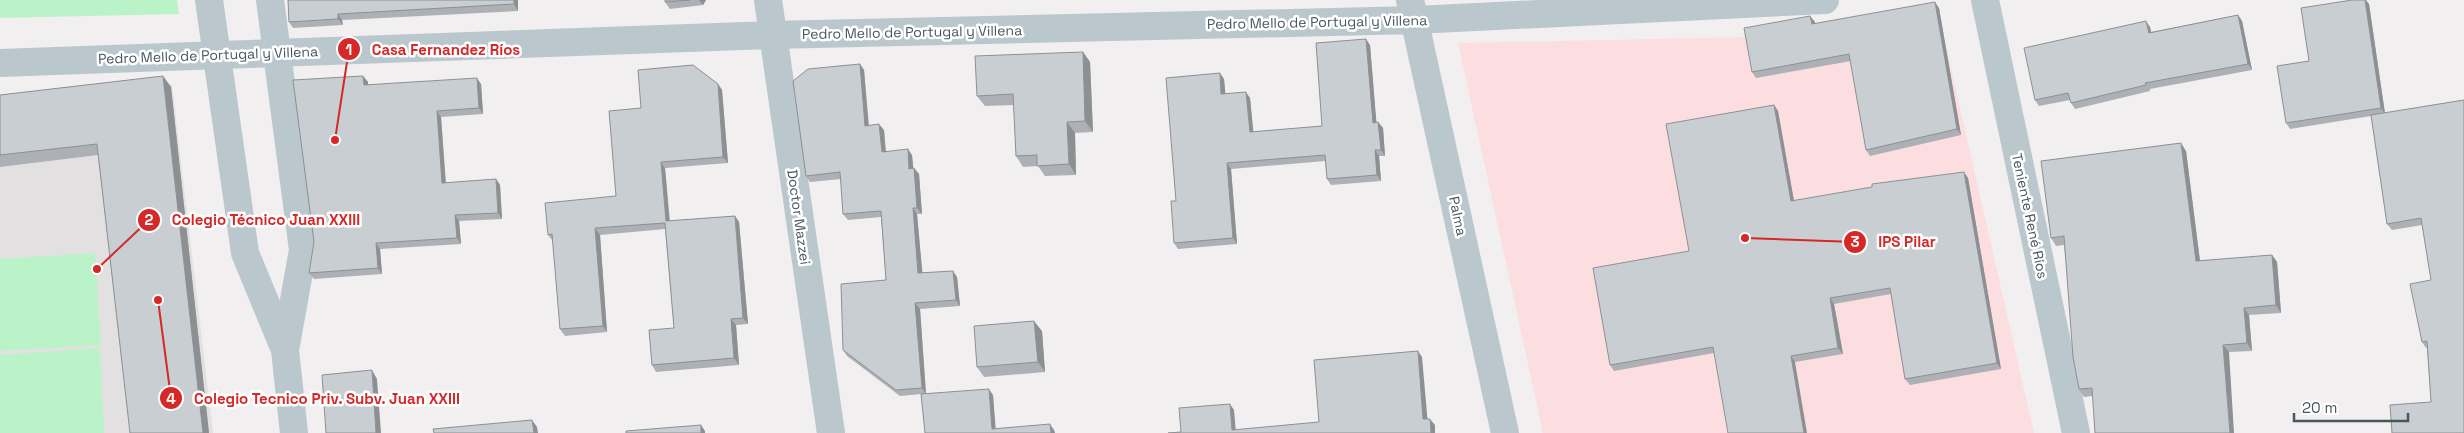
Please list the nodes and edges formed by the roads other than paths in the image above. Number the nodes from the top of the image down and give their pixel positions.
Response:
1 (209, 0) edge
2 (270, 0) edge
3 (768, 0) edge
4 (1825, 0) edge
5 (1985, 0) edge
6 (1412, 10) edge
7 (772, 35) junction
8 (276, 52) junction
9 (216, 55) junction
10 (0, 63) edge
11 (284, 350) junction
12 (294, 433) edge
13 (832, 433) edge
14 (1505, 433) edge
15 (2076, 433) edge

1 - 9 street
2 - 8 street
3 - 7 street, Doctor Mazzei
4 - 6 street, Pedro Mello de Portugal y Villena
5 - 15 street, Teniente René Ríos
6 - 7 street, Pedro Mello de Portugal y Villena
6 - 14 street, Palma
7 - 8 street, Pedro Mello de Portugal y Villena
7 - 13 street, Doctor Mazzei
8 - 9 street, Pedro Mello de Portugal y Villena
8 - 11 street
9 - 10 street, Pedro Mello de Portugal y Villena
9 - 11 street
11 - 12 street

